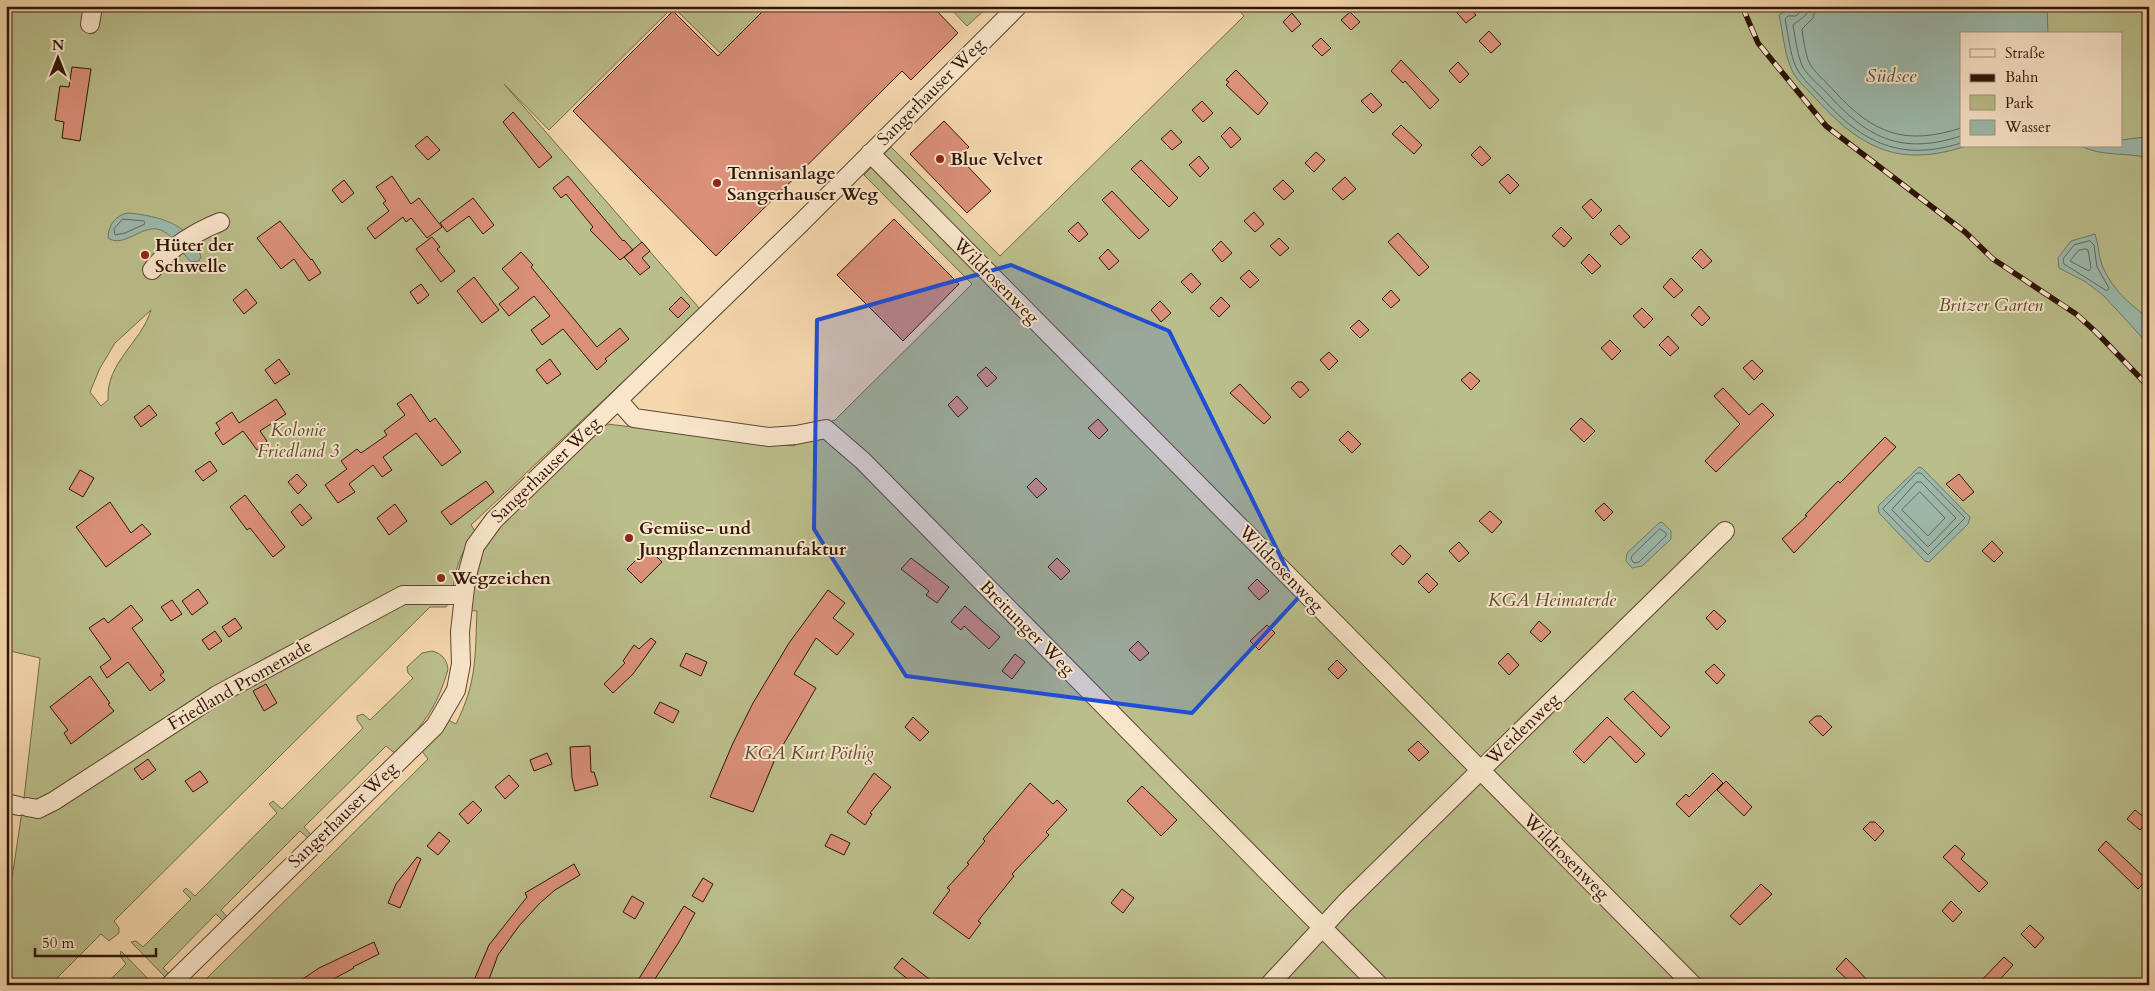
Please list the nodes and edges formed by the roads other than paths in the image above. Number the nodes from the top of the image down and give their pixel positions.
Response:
1 (1018, 6) edge
2 (870, 153) junction
3 (220, 222) dead end
4 (152, 270) dead end
5 (618, 400) junction
6 (1725, 530) dead end
7 (464, 595) junction
8 (1480, 771) junction
9 (18, 806) edge
10 (1322, 928) junction
11 (170, 985) edge
12 (1270, 985) edge
13 (1379, 985) edge
14 (1693, 985) edge

1 - 2 street, Sangerhauser Weg
2 - 5 street, Sangerhauser Weg
2 - 8 street, Wildrosenweg
3 - 4 street
5 - 7 street, Sangerhauser Weg
5 - 10 street, Breitunger Weg
6 - 8 street, Weidenweg
7 - 9 street, Friedland Promenade
7 - 11 street, Sangerhauser Weg
8 - 10 street, Weidenweg
8 - 14 street, Wildrosenweg
10 - 12 street, Weidenweg
10 - 13 street, Breitunger Weg

